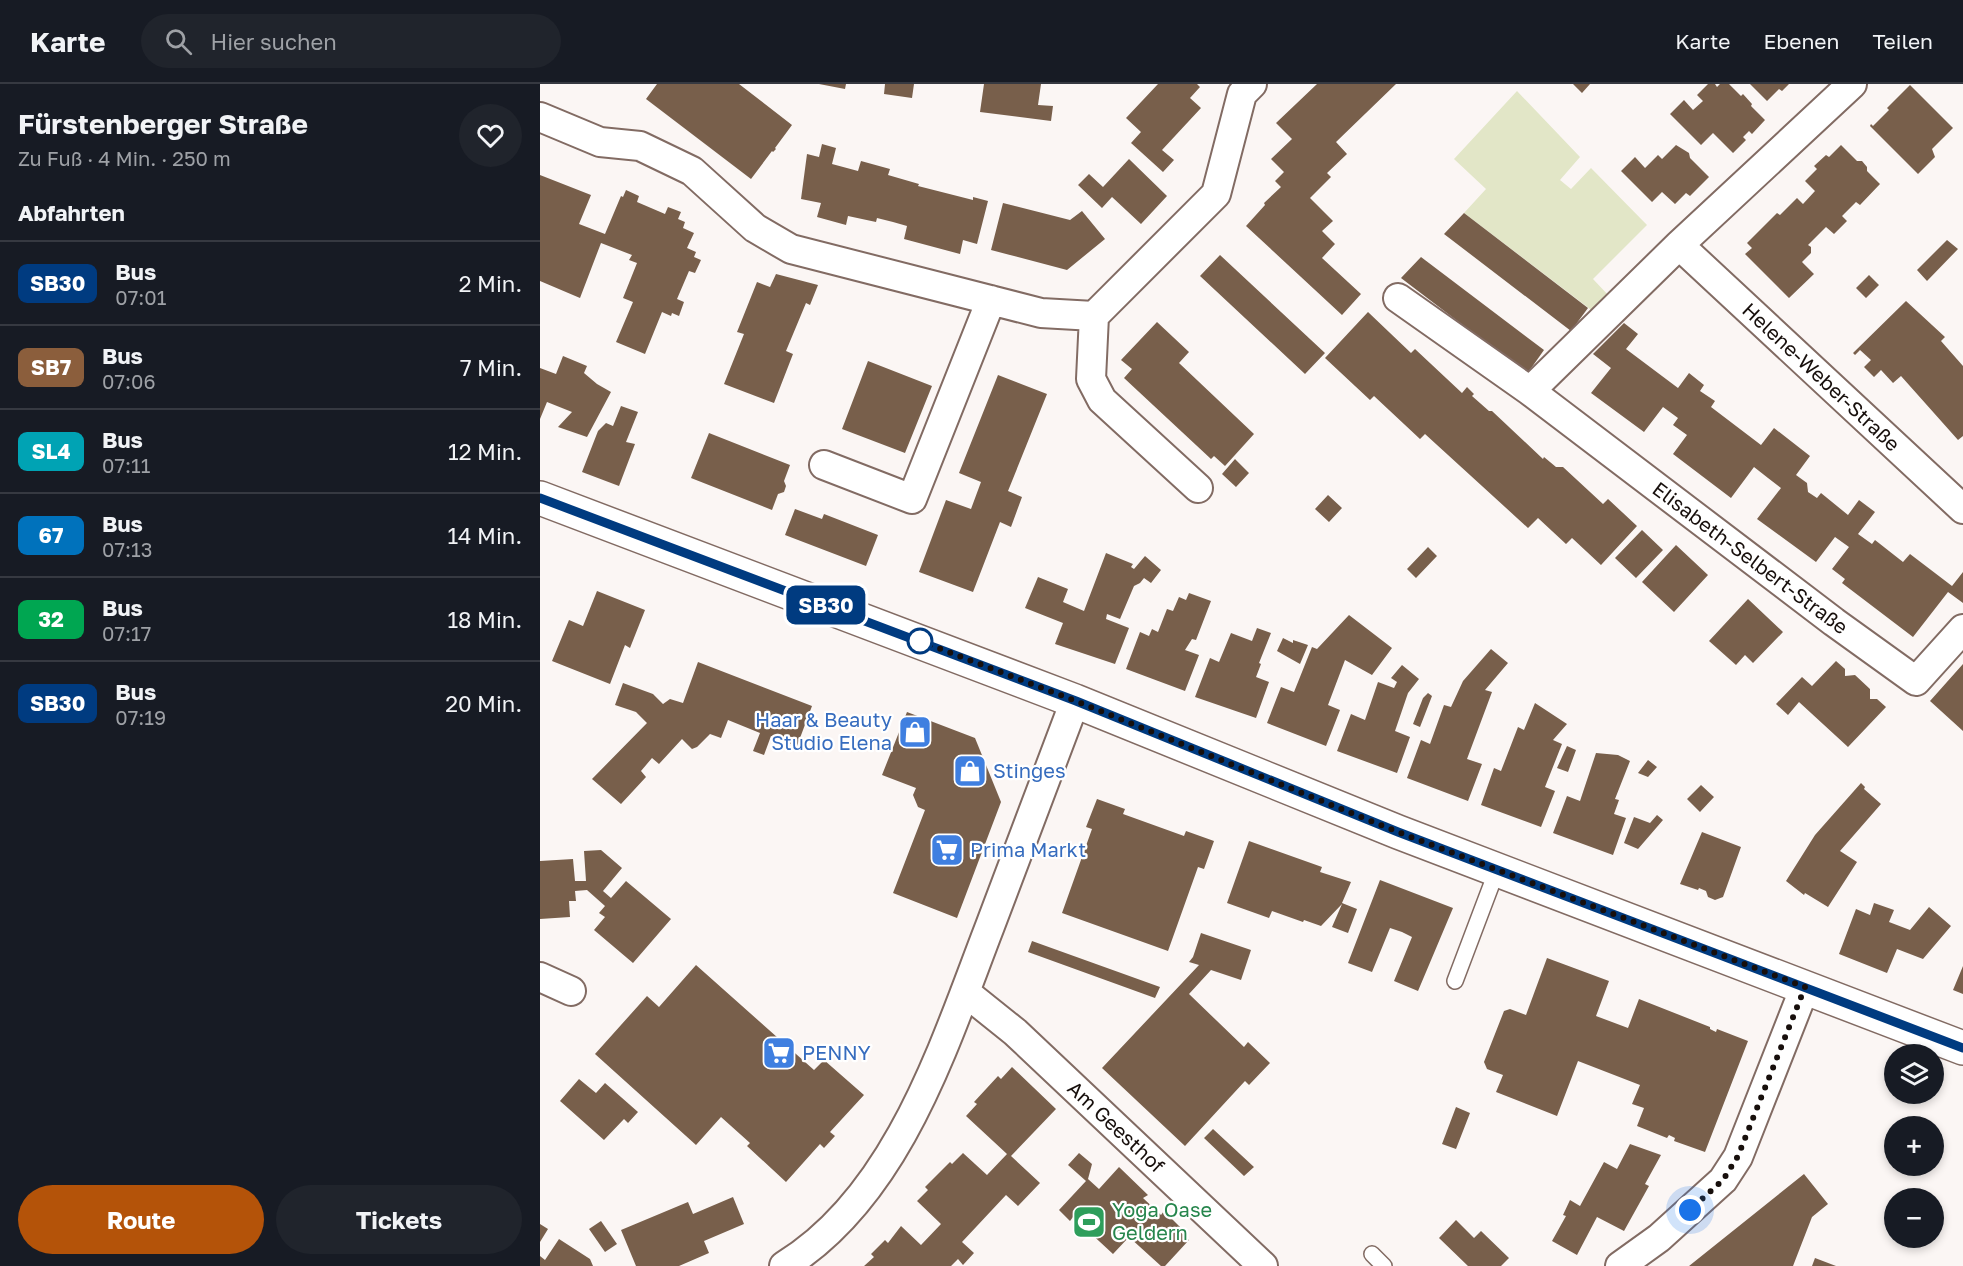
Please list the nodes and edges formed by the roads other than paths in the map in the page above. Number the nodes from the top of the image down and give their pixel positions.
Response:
1 (1252, 84) edge
2 (1852, 84) edge
3 (540, 117) edge
4 (1679, 245) junction
5 (1398, 298) dead end
6 (991, 300) junction
7 (1094, 316) junction
8 (1530, 392) junction
9 (824, 465) dead end
10 (1198, 488) dead end
11 (540, 498) edge
12 (1963, 509) edge
13 (1963, 629) edge
14 (1076, 701) junction
15 (1497, 870) junction
16 (540, 977) edge
17 (1455, 981) dead end
18 (1805, 987) junction
19 (571, 991) dead end
20 (964, 992) junction
21 (1963, 1048) edge
22 (1372, 1254) dead end
23 (784, 1266) edge
24 (1263, 1266) edge
25 (1384, 1266) edge
26 (1620, 1266) edge

1 - 7 street
2 - 4 street
3 - 6 street
4 - 8 street
4 - 12 street, Helene-Weber-Straße
5 - 8 street, Elisabeth-Selbert-Straße
6 - 7 street
6 - 9 street
7 - 10 street
8 - 13 street, Elisabeth-Selbert-Straße
11 - 14 main road
14 - 15 main road
14 - 20 street
15 - 17 lane
15 - 18 main road
16 - 19 street
18 - 21 main road
18 - 26 street
20 - 23 street
20 - 24 street, Am Geesthof
22 - 25 lane

